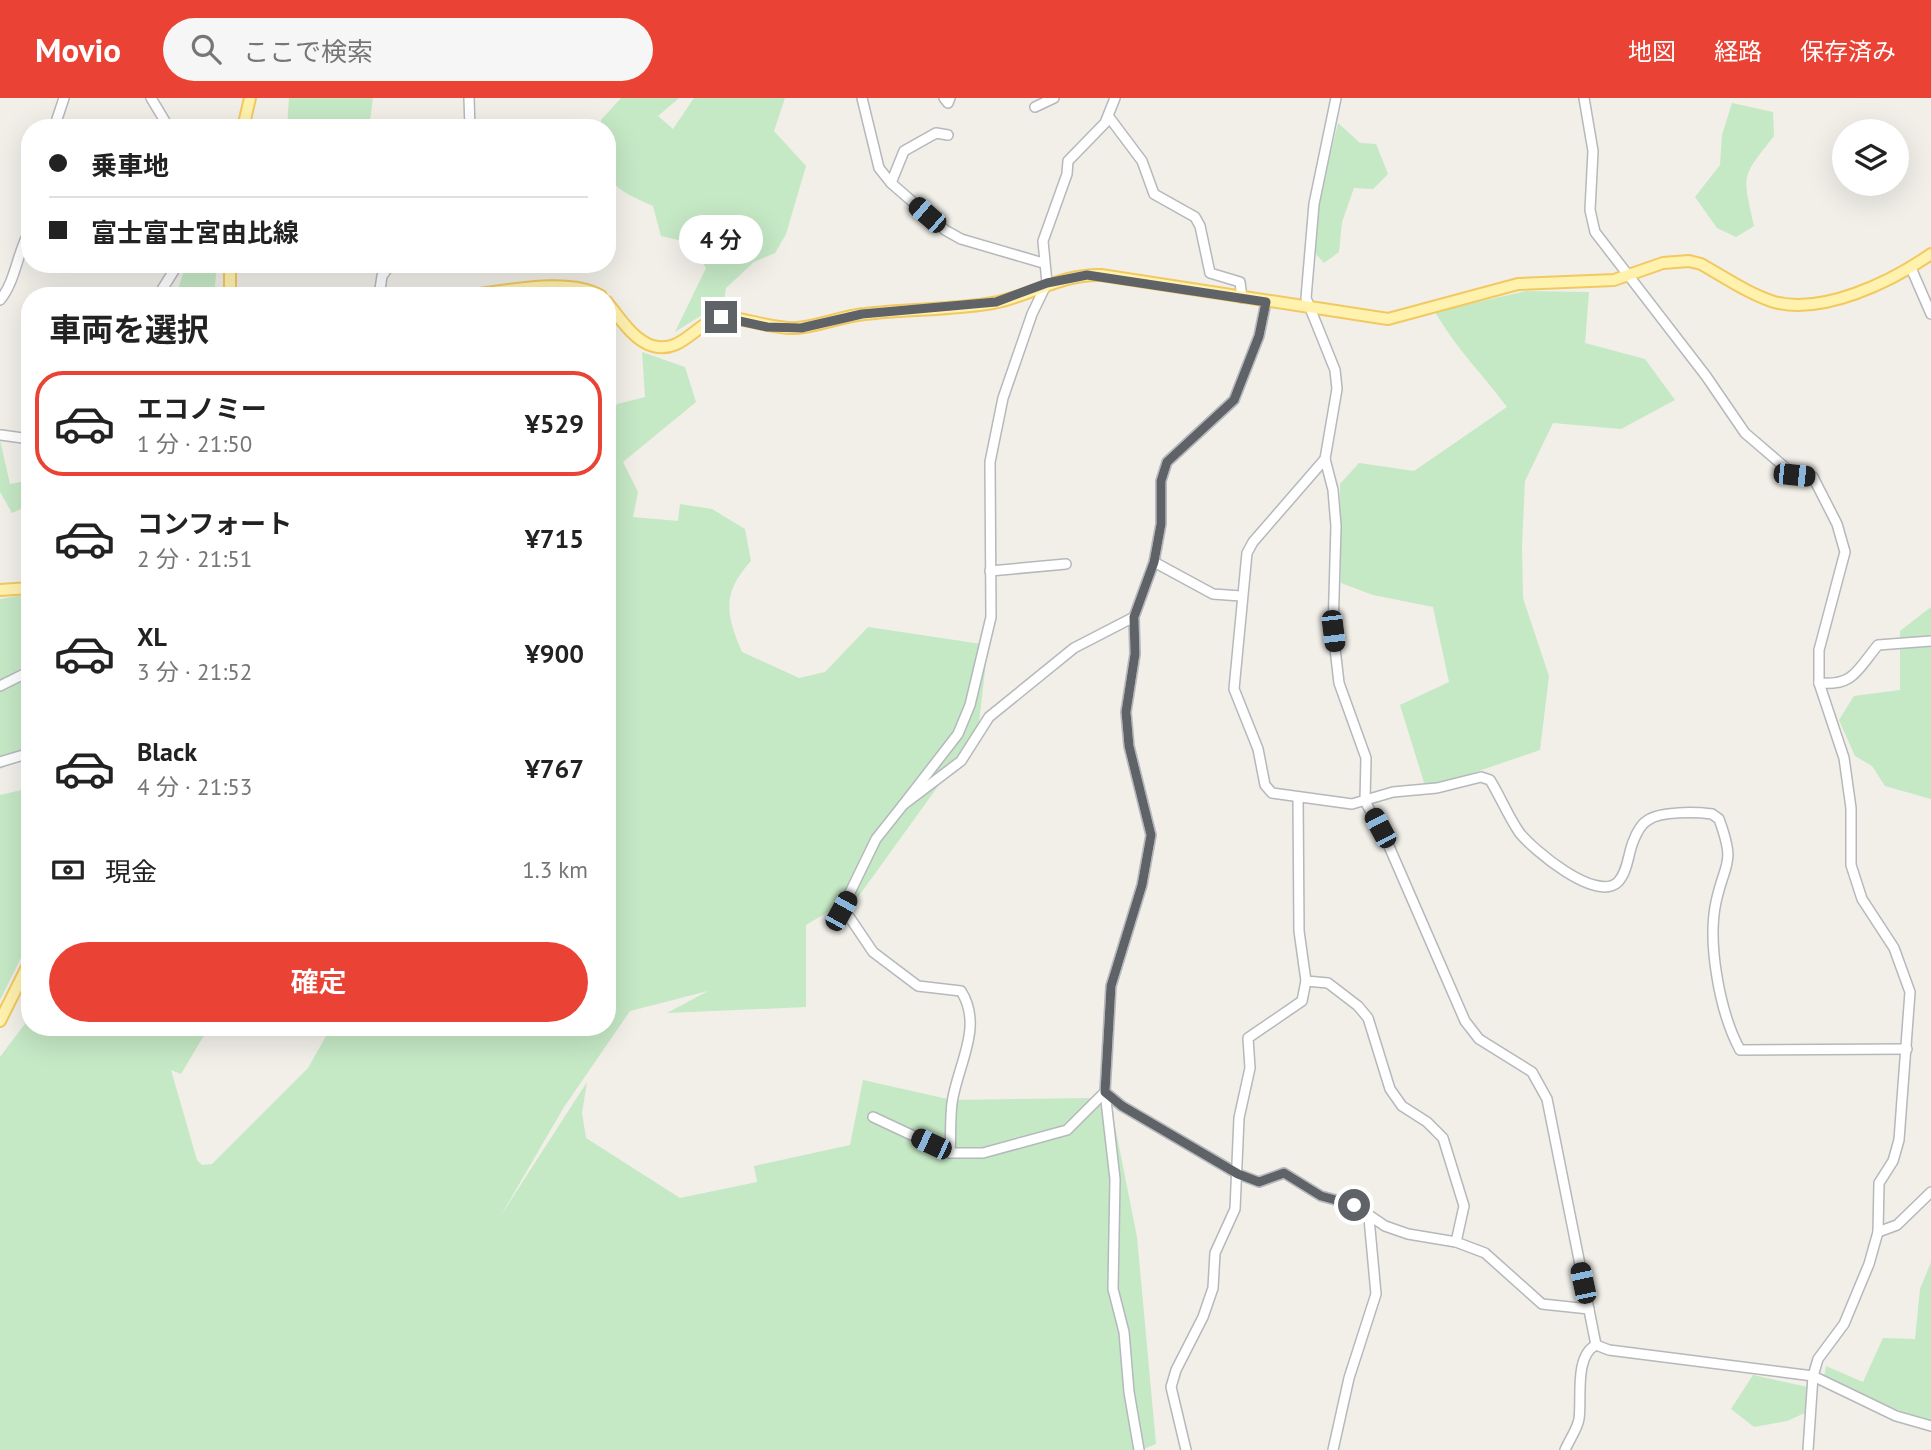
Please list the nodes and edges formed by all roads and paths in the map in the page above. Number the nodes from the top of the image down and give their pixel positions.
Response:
1 (64, 98) edge
2 (151, 98) edge
3 (250, 98) edge
4 (470, 98) edge
5 (944, 98) edge
6 (950, 98) edge
7 (1054, 98) edge
8 (1115, 98) edge
9 (1336, 98) edge
10 (1584, 98) edge
11 (865, 100) edge
12 (1035, 107) dead end
13 (1109, 117) junction
14 (57, 119) edge
15 (164, 119) edge
16 (245, 119) edge
17 (470, 119) edge
18 (947, 135) dead end
19 (891, 183) junction
20 (21, 248) edge
21 (1931, 254) edge
22 (1043, 263) junction
23 (1911, 268) junction
24 (1627, 277) junction
25 (1047, 283) junction
26 (558, 287) edge
27 (575, 287) edge
28 (1242, 298) junction
29 (0, 300) edge
30 (1266, 302) junction
31 (1308, 309) junction
32 (616, 312) edge
33 (1931, 314) edge
34 (1, 435) edge
35 (21, 438) edge
36 (1325, 459) junction
37 (1154, 562) junction
38 (1066, 564) dead end
39 (990, 571) junction
40 (21, 588) edge
41 (0, 590) edge
42 (1241, 596) junction
43 (1134, 617) junction
44 (1931, 641) edge
45 (21, 676) edge
46 (1819, 683) junction
47 (0, 686) edge
48 (21, 756) edge
49 (0, 762) edge
50 (1298, 797) junction
51 (1365, 801) junction
52 (903, 804) junction
53 (21, 979) edge
54 (1306, 981) junction
55 (0, 1021) edge
56 (1907, 1049) junction
57 (1105, 1092) junction
58 (873, 1117) dead end
59 (950, 1153) junction
60 (1238, 1174) junction
61 (1931, 1192) edge
62 (1369, 1218) junction
63 (1878, 1232) junction
64 (1456, 1242) junction
65 (1588, 1309) junction
66 (1596, 1345) junction
67 (1813, 1376) junction
68 (1931, 1426) edge
69 (1139, 1450) edge
70 (1186, 1450) edge
71 (1333, 1450) edge
72 (1564, 1450) edge
73 (1808, 1450) edge

1 - 14 street
2 - 15 street
3 - 16 main road
4 - 17 street
5 - 6 street
7 - 12 street
8 - 13 street
9 - 31 street
10 - 24 street
11 - 19 street
13 - 22 street
13 - 28 street
18 - 19 street
19 - 22 street
20 - 29 street
21 - 23 main road
22 - 25 street
23 - 24 main road
23 - 33 street
24 - 31 main road
24 - 46 street
25 - 28 main road
25 - 32 main road
25 - 39 street
26 - 27 main road
28 - 30 main road
30 - 31 main road
30 - 37 street
31 - 36 street
34 - 35 street
36 - 42 street
36 - 51 street
37 - 42 street
37 - 43 street
38 - 39 street
39 - 52 street
40 - 41 main road
42 - 50 street
43 - 52 street
43 - 57 street
44 - 46 street
45 - 47 street
46 - 56 street
48 - 49 street
50 - 51 street
50 - 54 street
51 - 56 street
51 - 65 street
52 - 59 street
53 - 55 main road
54 - 60 street
54 - 64 street
56 - 63 street
57 - 59 street
57 - 60 street
57 - 69 street
58 - 59 street
60 - 62 street
60 - 70 street
61 - 63 street
62 - 64 street
62 - 71 street
63 - 67 street
64 - 65 street
65 - 66 street
66 - 67 street
66 - 72 street
67 - 68 street
67 - 73 street

